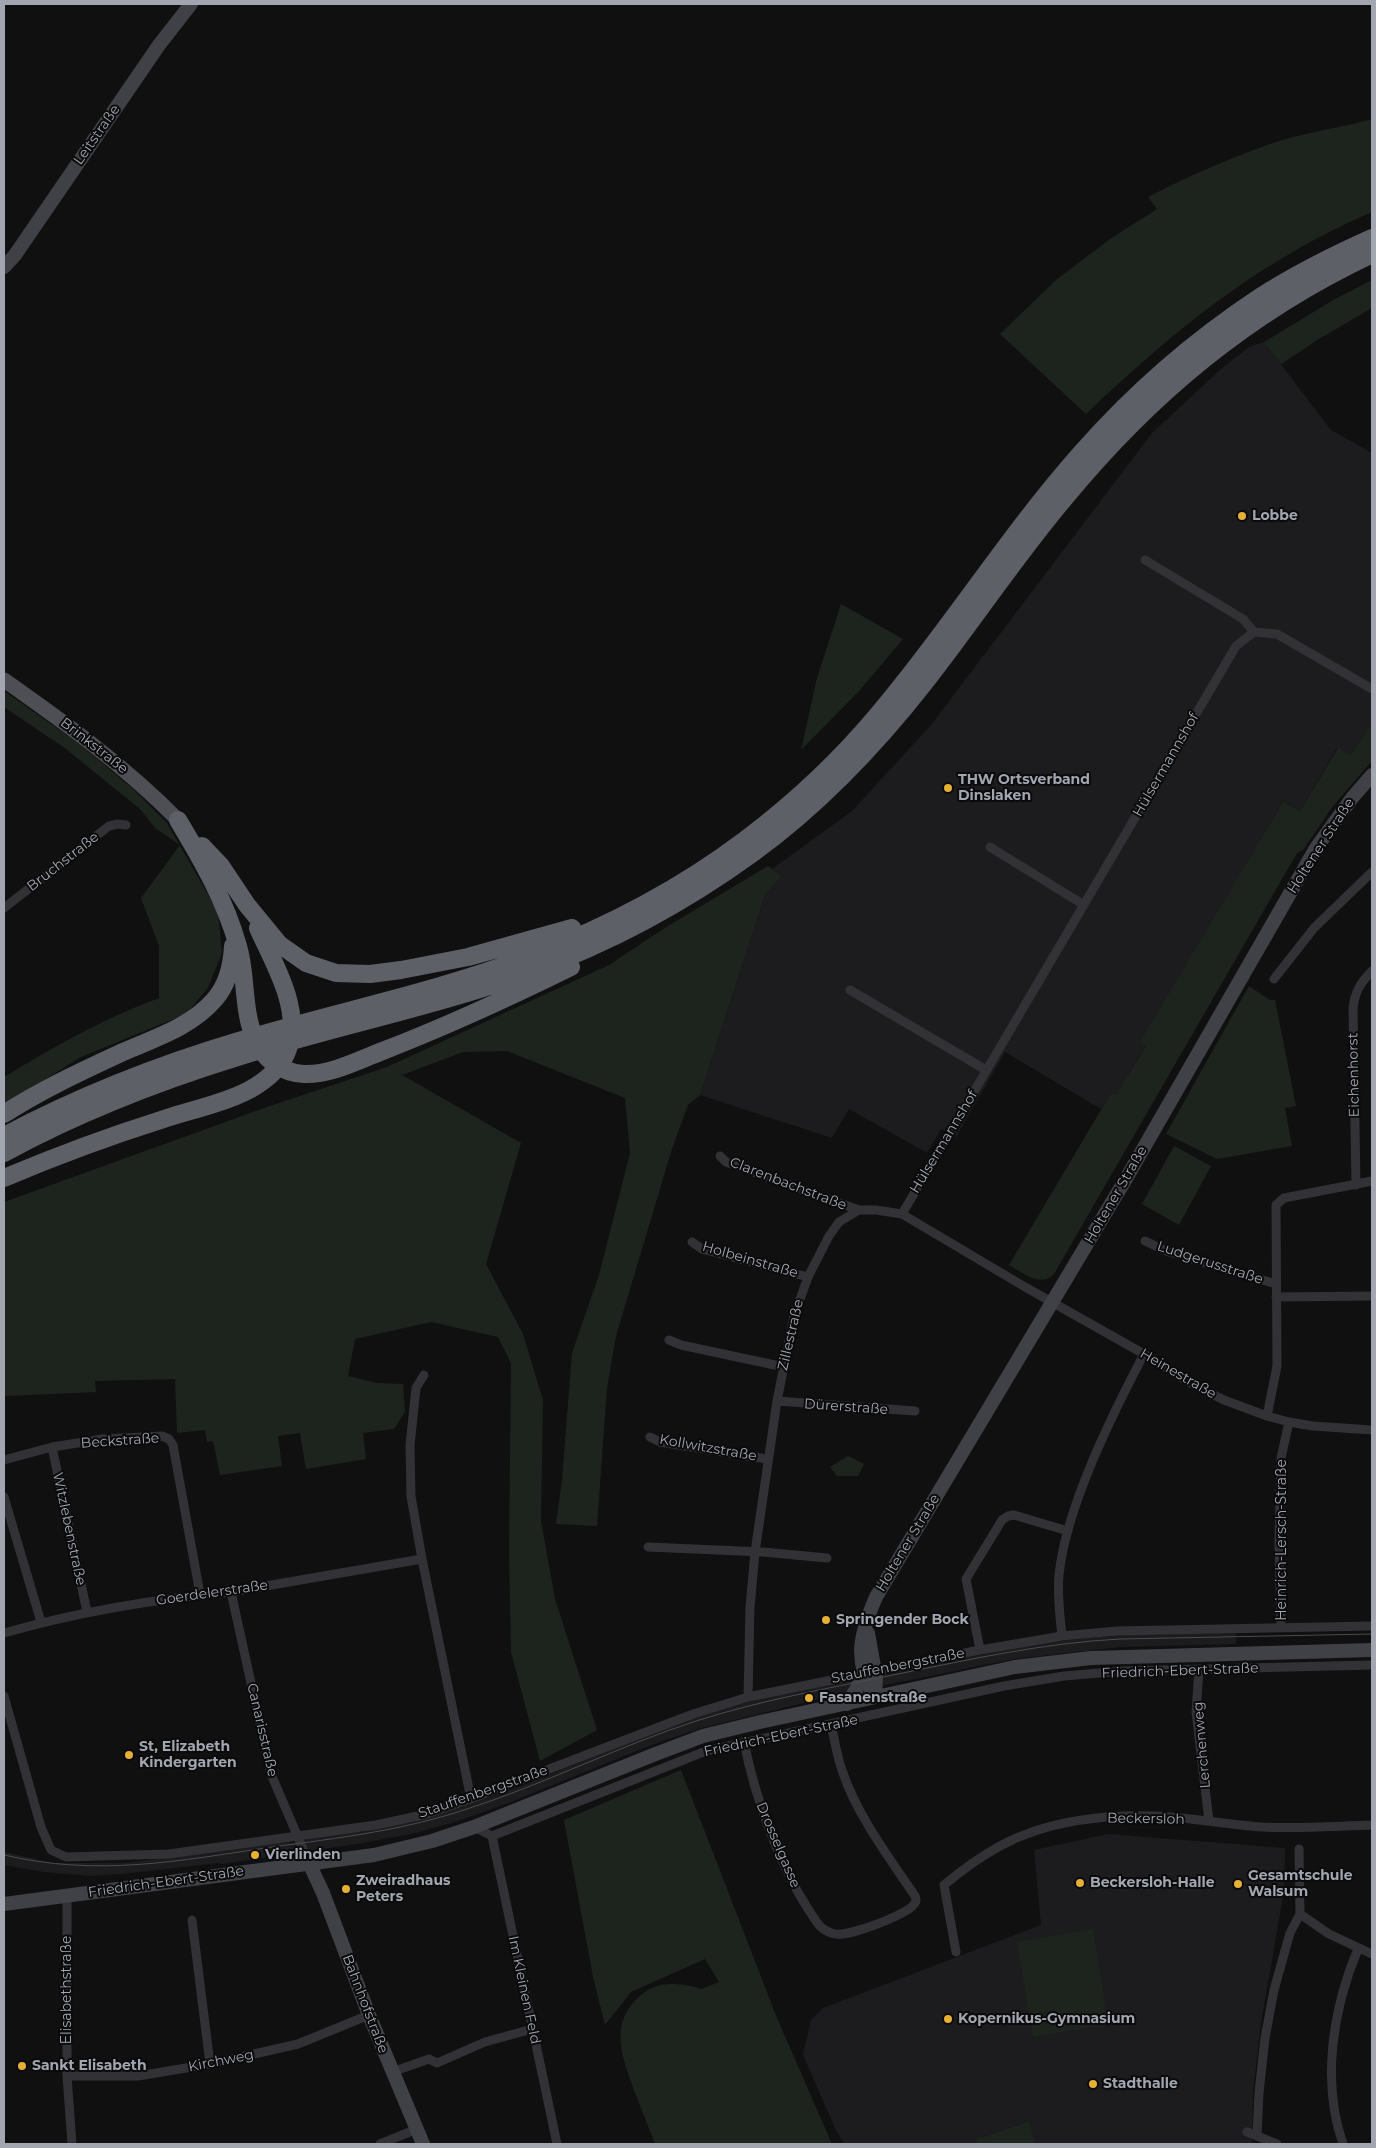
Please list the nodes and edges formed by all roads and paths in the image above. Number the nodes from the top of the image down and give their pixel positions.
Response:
1 (191, 4) edge
2 (1372, 238) edge
3 (1372, 254) edge
4 (4, 267) edge
5 (1057, 495) junction
6 (1034, 524) junction
7 (1145, 560) dead end
8 (1254, 632) junction
9 (4, 680) edge
10 (1372, 689) edge
11 (1372, 774) edge
12 (178, 820) junction
13 (126, 826) dead end
14 (990, 847) dead end
15 (1372, 872) edge
16 (669, 891) junction
17 (247, 905) junction
18 (1084, 905) junction
19 (4, 908) edge
20 (231, 925) junction
21 (635, 927) junction
22 (1372, 971) edge
23 (1274, 979) dead end
24 (850, 990) dead end
25 (278, 1061) junction
26 (986, 1070) junction
27 (4, 1114) edge
28 (4, 1136) edge
29 (4, 1153) edge
30 (720, 1156) dead end
31 (4, 1178) edge
32 (1372, 1181) edge
33 (1356, 1185) junction
34 (858, 1210) junction
35 (902, 1214) junction
36 (1145, 1241) dead end
37 (692, 1242) dead end
38 (808, 1277) junction
39 (1276, 1284) junction
40 (1372, 1296) edge
41 (1276, 1297) junction
42 (1052, 1302) junction
43 (668, 1340) dead end
44 (1144, 1354) junction
45 (784, 1367) junction
46 (424, 1375) dead end
47 (776, 1401) junction
48 (915, 1411) dead end
49 (1267, 1416) junction
50 (1288, 1422) junction
51 (1372, 1430) edge
52 (650, 1437) dead end
53 (52, 1447) junction
54 (767, 1459) junction
55 (4, 1460) edge
56 (4, 1497) edge
57 (1068, 1531) junction
58 (648, 1547) dead end
59 (755, 1552) junction
60 (827, 1558) dead end
61 (422, 1559) junction
62 (230, 1592) junction
63 (200, 1594) junction
64 (87, 1612) junction
65 (40, 1622) junction
66 (1372, 1626) edge
67 (1282, 1628) junction
68 (4, 1633) edge
69 (1062, 1636) junction
70 (980, 1650) junction
71 (1372, 1650) edge
72 (1372, 1665) edge
73 (1199, 1669) junction
74 (871, 1674) junction
75 (890, 1694) junction
76 (4, 1696) edge
77 (748, 1696) junction
78 (875, 1697) junction
79 (846, 1704) junction
80 (831, 1725) junction
81 (744, 1742) junction
82 (470, 1799) junction
83 (1209, 1821) junction
84 (1372, 1825) edge
85 (474, 1827) junction
86 (296, 1836) junction
87 (492, 1836) junction
88 (1299, 1849) dead end
89 (309, 1863) junction
90 (67, 1895) junction
91 (4, 1904) edge
92 (1300, 1914) junction
93 (192, 1920) dead end
94 (1358, 1949) junction
95 (956, 1952) dead end
96 (1372, 1954) edge
97 (369, 2015) junction
98 (532, 2029) junction
99 (210, 2064) junction
100 (392, 2072) junction
101 (67, 2076) junction
102 (417, 2129) junction
103 (1247, 2132) dead end
104 (1257, 2135) junction
105 (72, 2144) edge
106 (380, 2144) edge
107 (423, 2144) edge
108 (556, 2144) edge
109 (1277, 2144) edge
110 (1343, 2144) edge

1 - 4 street, Leitstraße
2 - 5 highway
3 - 5 highway
5 - 6 highway
6 - 16 highway
6 - 21 highway
7 - 8 street
8 - 10 street
8 - 18 street, Hülsermannshof
9 - 12 main road, Brinkstraße
11 - 42 street, Holtener Straße
12 - 17 highway
12 - 20 highway
13 - 19 street, Bruchstraße
14 - 18 street
15 - 23 street
16 - 17 highway
16 - 28 highway
17 - 25 highway
18 - 26 street, Hülsermannshof
20 - 25 highway
20 - 27 highway
21 - 25 highway
21 - 29 highway
22 - 33 street, Eichenhorst
24 - 26 street
25 - 31 highway
26 - 35 street, Hülsermannshof
30 - 34 street, Clarenbachstraße
32 - 33 street, Ludgerusstraße
33 - 39 street, Ludgerusstraße
34 - 35 street
34 - 38 street, Zillestraße
35 - 42 street
36 - 39 street, Ludgerusstraße
37 - 38 street, Holbeinstraße
38 - 45 street, Zillestraße
39 - 41 street, Ludgerusstraße
40 - 41 street
41 - 49 street, Ludgerusstraße
42 - 44 street, Heinestraße
42 - 74 street, Holtener Straße
43 - 45 street
44 - 49 street, Heinestraße
44 - 57 street
45 - 47 street, Zillestraße
46 - 61 street
47 - 48 street, Dürerstraße
47 - 54 street, Zillestraße
49 - 50 street, Heinestraße
50 - 51 street, Heinestraße
50 - 67 street, Heinrich-Lersch-Straße
52 - 54 street, Kollwitzstraße
53 - 55 street, Beckstraße
53 - 63 street, Beckstraße
53 - 64 street, Witzlebenstraße
54 - 59 street, Zillestraße
56 - 65 street
57 - 69 street
57 - 70 street
58 - 59 street
59 - 60 street
59 - 77 street, Zillestraße
61 - 62 street, Goerdelerstraße
61 - 82 street
62 - 63 street, Goerdelerstraße
62 - 86 street, Canarisstraße
63 - 64 street, Goerdelerstraße
64 - 65 street, Goerdelerstraße
65 - 68 street, Goerdelerstraße
66 - 67 street, Stauffenbergstraße
67 - 69 street, Stauffenbergstraße
69 - 70 street, Stauffenbergstraße
70 - 74 street, Stauffenbergstraße
71 - 75 street, Friedrich-Ebert-Straße
72 - 73 street, Friedrich-Ebert-Straße
73 - 80 street, Friedrich-Ebert-Straße
73 - 83 street, Lerchenweg
74 - 75 street
74 - 77 street, Stauffenbergstraße
74 - 78 street, Holtener Straße
74 - 79 street, Holtener Straße
75 - 78 street, Friedrich-Ebert-Straße
76 - 86 street, Stauffenbergstraße
77 - 82 street, Stauffenbergstraße
78 - 79 street, Friedrich-Ebert-Straße
79 - 85 street, Friedrich-Ebert-Straße
80 - 81 street, Friedrich-Ebert-Straße
80 - 81 street, Drosselgasse
81 - 87 street, Friedrich-Ebert-Straße
82 - 86 street, Stauffenbergstraße
83 - 84 street, Beckersloh
83 - 95 street, Beckersloh
85 - 87 street
85 - 89 street, Friedrich-Ebert-Straße
86 - 89 street, Canarisstraße
87 - 98 street, Im Kleinen Feld
88 - 92 street
89 - 90 street, Friedrich-Ebert-Straße
89 - 97 street, Bahnhofstraße
90 - 91 street, Friedrich-Ebert-Straße
90 - 101 street, Elisabethstraße
92 - 94 street
92 - 104 street
93 - 99 street
94 - 96 street
94 - 110 street
97 - 99 street, Kirchweg
97 - 100 street, Bahnhofstraße
98 - 100 street
98 - 108 street, Im Kleinen Feld
99 - 101 street, Kirchweg
100 - 102 street, Bahnhofstraße
101 - 105 street, Elisabethstraße
102 - 106 street
102 - 107 street, Bahnhofstraße
103 - 104 street
104 - 109 street

